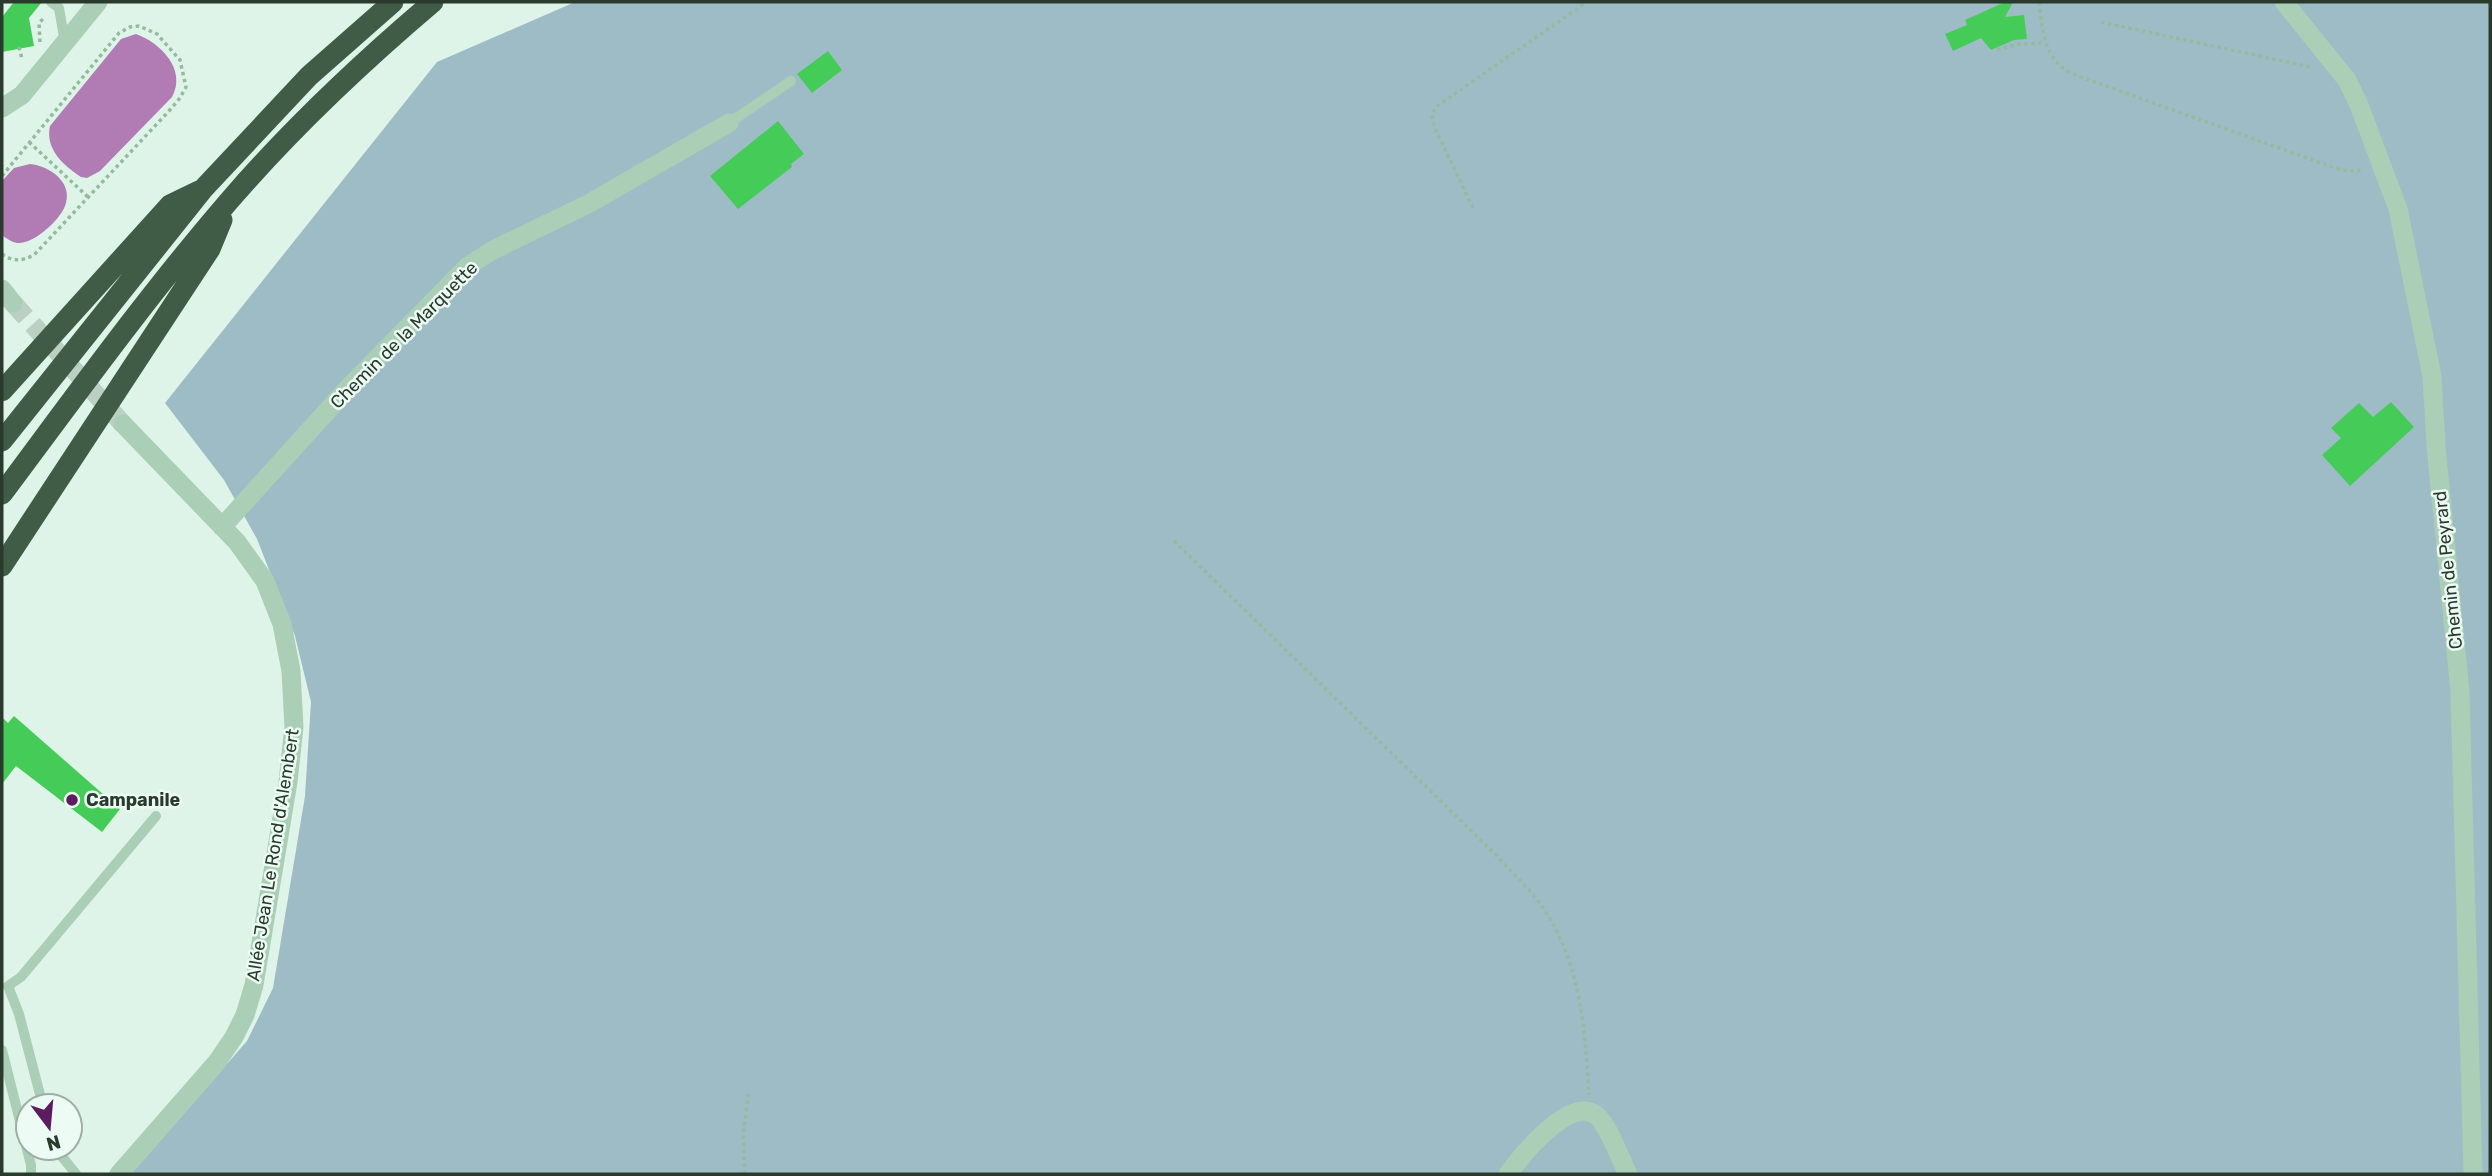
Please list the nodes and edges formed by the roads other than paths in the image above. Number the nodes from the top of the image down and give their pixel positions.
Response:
1 (51, 2) edge
2 (99, 2) edge
3 (393, 2) edge
4 (433, 2) edge
5 (2284, 2) edge
6 (65, 43) junction
7 (791, 81) dead end
8 (2, 108) edge
9 (729, 123) joint
10 (204, 188) junction
11 (230, 200) junction
12 (2, 391) edge
13 (123, 424) tunnel mouth
14 (2, 441) edge
15 (2, 494) edge
16 (222, 527) junction
17 (2, 566) edge
18 (156, 816) dead end
19 (5, 987) edge
20 (2, 1050) edge
21 (39, 1092) edge
22 (31, 1174) edge
23 (119, 1174) edge
24 (1508, 1174) edge
25 (1628, 1174) edge
26 (2473, 1174) edge

1 - 6 lane
2 - 6 street
3 - 10 highway
4 - 11 highway
5 - 26 street, Chemin de Peyrard
6 - 8 street
7 - 9 lane
9 - 16 street, Chemin de la Marquette
10 - 12 highway
10 - 14 highway
11 - 15 highway
11 - 17 highway
13 - 16 street, Allée Jean Le Rond d'Alembert
16 - 23 street, Allée Jean Le Rond d'Alembert
18 - 19 lane
19 - 21 lane
20 - 22 lane
24 - 25 street

